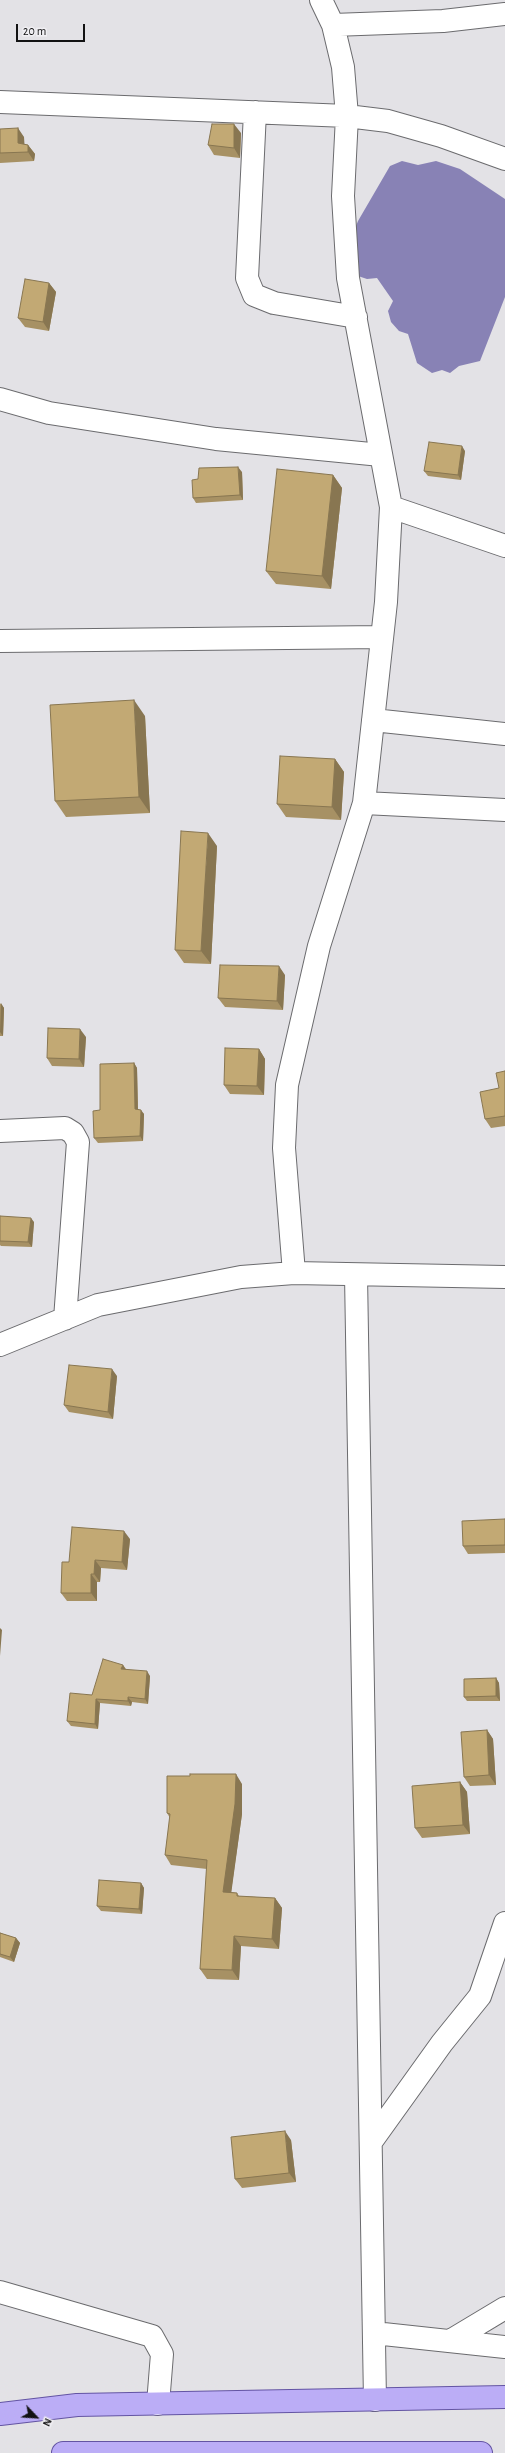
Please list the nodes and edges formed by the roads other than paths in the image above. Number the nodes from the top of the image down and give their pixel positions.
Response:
1 (321, 0) edge
2 (505, 14) edge
3 (333, 25) junction
4 (0, 102) edge
5 (255, 112) junction
6 (347, 116) junction
7 (505, 160) edge
8 (356, 317) junction
9 (0, 399) edge
10 (381, 456) junction
11 (391, 507) junction
12 (505, 546) edge
13 (382, 637) junction
14 (0, 641) edge
15 (373, 720) junction
16 (505, 734) edge
17 (364, 803) junction
18 (505, 810) edge
19 (1, 1137) edge
20 (294, 1273) junction
21 (356, 1275) junction
22 (505, 1277) edge
23 (65, 1319) junction
24 (0, 1345) edge
25 (505, 1923) edge
26 (371, 2142) junction
27 (0, 2292) edge
28 (505, 2308) edge
29 (374, 2333) junction
30 (450, 2341) junction
31 (505, 2347) edge
32 (505, 2397) edge
33 (375, 2400) junction
34 (158, 2404) junction
35 (0, 2414) edge
36 (360, 2452) edge
37 (63, 2453) edge
38 (481, 2453) edge

1 - 3 street
2 - 3 street
3 - 6 street
4 - 5 street
5 - 6 street
5 - 8 street
6 - 7 street
6 - 8 street
8 - 10 street
9 - 10 street
10 - 11 street
11 - 12 street
11 - 13 street
13 - 14 street
13 - 15 street
15 - 16 street
15 - 17 street
17 - 18 street
17 - 20 street
19 - 23 street
20 - 21 street
20 - 23 street
21 - 22 street
21 - 26 street
23 - 24 street
25 - 26 street
26 - 29 street
27 - 34 street
28 - 30 street
29 - 30 street
29 - 33 street
30 - 31 street
32 - 33 main road
33 - 34 main road
34 - 35 main road
36 - 37 main road
36 - 38 main road

